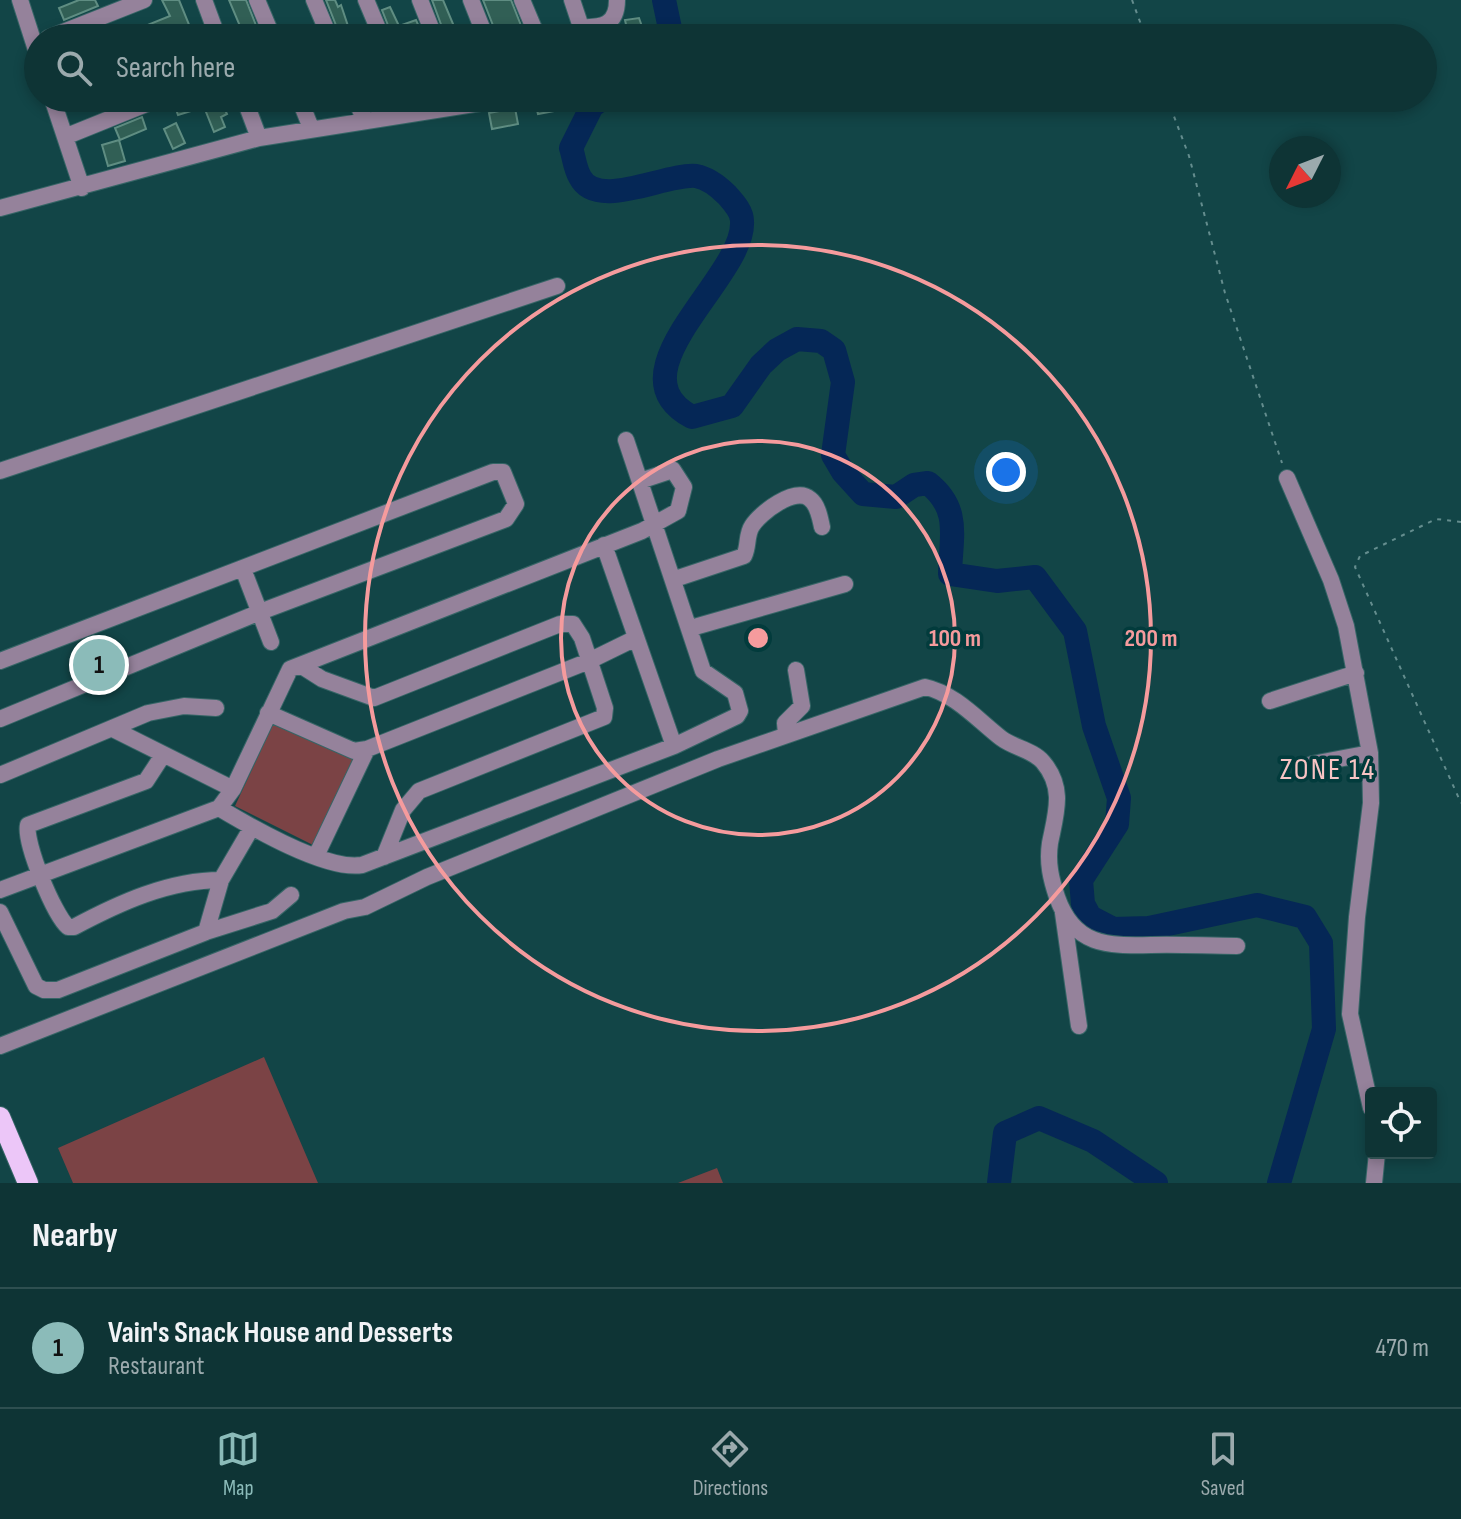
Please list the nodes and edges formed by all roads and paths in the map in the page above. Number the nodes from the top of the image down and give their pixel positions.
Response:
1 (20, 0) edge
2 (144, 0) edge
3 (204, 0) edge
4 (257, 0) edge
5 (314, 0) edge
6 (366, 0) edge
7 (420, 0) edge
8 (471, 0) edge
9 (522, 0) edge
10 (572, 0) edge
11 (617, 0) edge
12 (1132, 0) edge
13 (30, 24) edge
14 (88, 24) edge
15 (213, 24) edge
16 (267, 24) edge
17 (324, 24) edge
18 (376, 24) edge
19 (429, 24) edge
20 (480, 24) edge
21 (532, 24) edge
22 (578, 24) edge
23 (607, 24) edge
24 (1141, 24) edge
25 (58, 112) edge
26 (126, 112) edge
27 (249, 112) edge
28 (305, 112) edge
29 (361, 112) edge
30 (390, 112) edge
31 (1172, 112) edge
32 (365, 121) junction
33 (311, 128) junction
34 (67, 136) junction
35 (259, 138) junction
36 (82, 188) junction
37 (0, 208) edge
38 (557, 286) dead end
39 (626, 440) dead end
40 (0, 471) edge
41 (1287, 478) joint
42 (640, 481) junction
43 (1461, 522) edge
44 (657, 524) junction
45 (822, 527) dead end
46 (604, 545) junction
47 (243, 569) junction
48 (675, 579) junction
49 (845, 584) dead end
50 (260, 612) junction
51 (691, 628) junction
52 (636, 638) junction
53 (271, 642) dead end
54 (0, 661) edge
55 (589, 661) junction
56 (300, 665) junction
57 (796, 670) dead end
58 (1356, 673) junction
59 (1270, 701) dead end
60 (216, 708) dead end
61 (268, 713) junction
62 (0, 719) edge
63 (115, 730) junction
64 (786, 734) junction
65 (674, 746) junction
66 (367, 749) junction
67 (1370, 753) junction
68 (163, 755) junction
69 (1312, 764) dead end
70 (0, 775) edge
71 (233, 789) junction
72 (1461, 803) edge
73 (219, 808) junction
74 (252, 827) junction
75 (316, 856) junction
76 (384, 857) junction
77 (41, 873) junction
78 (221, 880) junction
79 (2, 892) edge
80 (291, 895) dead end
81 (0, 912) edge
82 (1062, 912) junction
83 (206, 932) junction
84 (1237, 946) dead end
85 (1079, 1026) dead end
86 (0, 1046) edge
87 (1366, 1087) edge
88 (0, 1117) edge
89 (1376, 1159) edge
90 (28, 1183) edge
91 (1374, 1183) edge

1 - 13 street
2 - 14 street
3 - 15 street
4 - 16 street
5 - 17 street
6 - 18 street
7 - 19 street
8 - 20 street
9 - 21 street
10 - 22 street
11 - 23 street
12 - 24 path
25 - 34 street
26 - 34 street
27 - 35 street
28 - 33 street
29 - 32 street
30 - 32 street
31 - 41 path
32 - 33 street
33 - 35 street
34 - 36 street
35 - 36 street
36 - 37 street
38 - 40 street
39 - 42 street
41 - 58 street
42 - 44 street
42 - 44 street
43 - 72 path
44 - 46 street
44 - 48 street
45 - 48 street
46 - 52 street
46 - 56 street
47 - 50 street
47 - 50 street
47 - 54 street
48 - 51 street
49 - 51 street
50 - 53 street
50 - 62 street
51 - 65 street
52 - 55 street
52 - 65 street
55 - 56 street
55 - 66 street
55 - 76 street
56 - 61 street
57 - 64 street
58 - 59 street
58 - 67 street
60 - 63 street
61 - 66 street
61 - 71 street
63 - 68 street
63 - 70 street
64 - 82 street
64 - 86 street
65 - 76 street
66 - 75 street
67 - 69 street
67 - 87 street
68 - 71 street
68 - 77 street
71 - 73 street
73 - 74 street
73 - 77 street
74 - 75 street
74 - 78 street
75 - 76 street
77 - 78 street
77 - 79 street
78 - 83 street
80 - 83 street
81 - 83 street
82 - 84 street
82 - 85 street
88 - 90 main road
89 - 91 street

